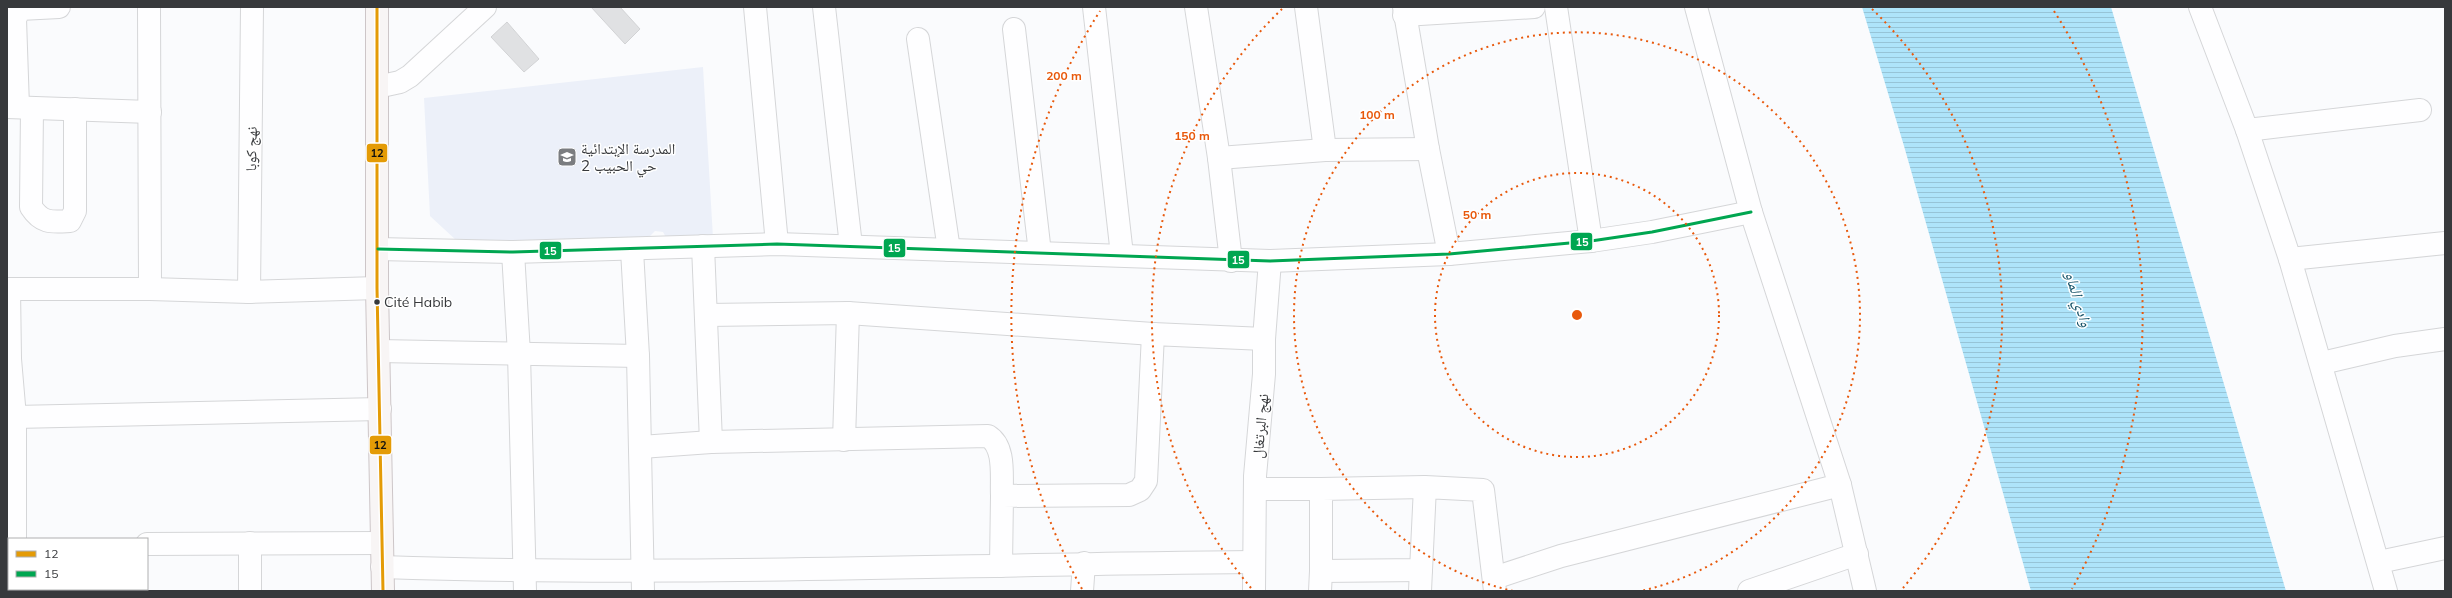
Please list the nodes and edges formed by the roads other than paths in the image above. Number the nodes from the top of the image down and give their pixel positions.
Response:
1 (59, 7) edge
2 (149, 7) edge
3 (252, 7) edge
4 (376, 7) edge
5 (485, 7) edge
6 (755, 7) edge
7 (824, 7) edge
8 (1094, 7) edge
9 (1196, 7) edge
10 (1306, 7) edge
11 (1534, 7) edge
12 (1556, 7) edge
13 (1696, 7) edge
14 (2200, 7) edge
15 (1404, 11) edge
16 (1014, 29) dead end
17 (918, 39) dead end
18 (377, 87) junction
19 (19, 107) edge
20 (75, 109) junction
21 (2420, 110) dead end
22 (150, 112) junction
23 (2247, 130) junction
24 (1428, 148) junction
25 (1325, 150) junction
26 (1219, 158) junction
27 (1751, 212) junction
28 (1591, 241) junction
29 (2445, 243) edge
30 (777, 244) junction
31 (703, 246) junction
32 (851, 246) junction
33 (378, 249) junction
34 (632, 250) junction
35 (949, 250) junction
36 (512, 252) junction
37 (1040, 253) junction
38 (1449, 254) junction
39 (1122, 255) junction
40 (2290, 259) junction
41 (1231, 261) junction
42 (1270, 261) junction
43 (377, 288) junction
44 (8, 289) edge
45 (150, 289) junction
46 (249, 292) junction
47 (848, 313) junction
48 (706, 315) junction
49 (1153, 334) junction
50 (2445, 339) edge
51 (1264, 340) junction
52 (379, 351) junction
53 (519, 354) junction
54 (638, 356) junction
55 (8, 359) edge
56 (2322, 363) junction
57 (380, 410) junction
58 (15, 417) junction
59 (844, 440) junction
60 (711, 442) junction
61 (641, 447) junction
62 (11, 469) edge
63 (1840, 485) junction
64 (1425, 487) junction
65 (1255, 489) junction
66 (1321, 489) junction
67 (1002, 496) junction
68 (15, 538) edge
69 (250, 543) junction
70 (382, 543) junction
71 (148, 544) edge
72 (2445, 548) edge
73 (1857, 554) junction
74 (1254, 562) junction
75 (2380, 562) junction
76 (1084, 563) junction
77 (1001, 566) junction
78 (382, 567) junction
79 (1420, 580) edge
80 (525, 581) edge
81 (643, 581) edge
82 (1320, 581) edge
83 (1494, 584) edge
84 (250, 591) edge
85 (383, 591) edge
86 (1082, 591) edge
87 (1254, 591) edge
88 (1749, 591) edge
89 (1866, 591) edge
90 (2386, 591) edge

1 - 19 street
2 - 22 street
3 - 46 street, نهج كوبا
4 - 18 main road
5 - 18 street
6 - 30 street
7 - 32 street
8 - 39 street
9 - 26 street
10 - 25 street
11 - 15 street
12 - 28 street
13 - 27 street
14 - 23 street
15 - 24 street
16 - 37 street
17 - 35 street
18 - 33 main road
19 - 20 street
19 - 20 street
20 - 22 street
21 - 23 street
22 - 45 street
23 - 40 street
24 - 25 street
24 - 38 street
25 - 26 street
26 - 41 street
27 - 28 street
27 - 63 street
28 - 38 street
29 - 40 street
30 - 31 street
30 - 32 street
31 - 34 street
31 - 48 street
32 - 35 street
33 - 36 street
33 - 43 main road
34 - 36 street
34 - 54 street
35 - 37 street
36 - 53 street
37 - 39 street
38 - 42 street
39 - 41 street
40 - 56 street
41 - 42 street
42 - 51 street, نهج البرتغال
43 - 46 street
43 - 52 main road
44 - 45 street
44 - 55 street
45 - 46 street
47 - 48 street
47 - 49 street
47 - 59 street
48 - 60 street
49 - 51 street
49 - 67 street
50 - 56 street
51 - 65 street, نهج البرتغال
52 - 53 street
52 - 57 main road
53 - 54 street
53 - 80 street
54 - 61 street
55 - 58 street
56 - 75 street
57 - 58 street
57 - 70 main road
58 - 62 street
59 - 60 street
59 - 67 street
60 - 61 street
61 - 81 street
62 - 68 street
63 - 73 street
63 - 83 street
64 - 66 street
64 - 79 street
64 - 83 street
65 - 66 street
65 - 74 street, نهج البرتغال
66 - 82 street
67 - 77 street
69 - 70 street
69 - 71 street
69 - 84 street
70 - 78 main road
72 - 75 street
73 - 88 street
73 - 89 street
74 - 76 street
74 - 87 street, نهج البرتغال
75 - 90 street
76 - 77 street
76 - 86 street
77 - 81 street
78 - 80 street
78 - 85 main road
79 - 82 street
80 - 81 street

